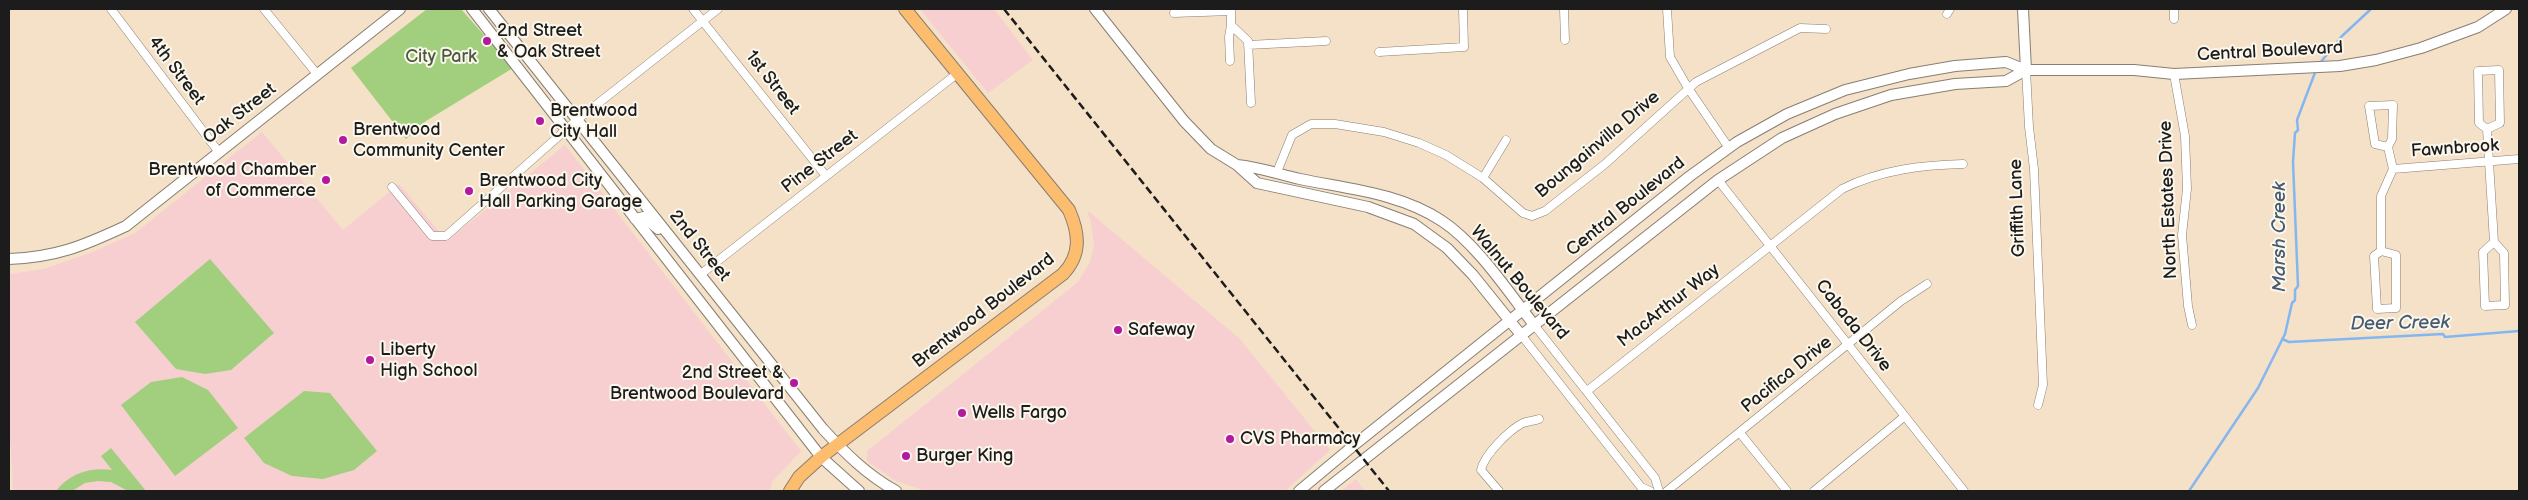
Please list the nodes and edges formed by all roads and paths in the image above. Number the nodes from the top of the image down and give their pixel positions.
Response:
1 (111, 9) edge
2 (264, 9) edge
3 (400, 9) edge
4 (472, 9) edge
5 (488, 9) edge
6 (694, 9) edge
7 (718, 9) edge
8 (905, 9) edge
9 (1095, 9) edge
10 (1463, 9) edge
11 (1564, 9) edge
12 (1667, 9) edge
13 (2023, 9) edge
14 (2174, 9) edge
15 (2506, 9) edge
16 (1231, 10) edge
17 (1174, 13) dead end
18 (2174, 20) dead end
19 (703, 21) junction
20 (1232, 25) junction
21 (1826, 29) dead end
22 (1566, 40) dead end
23 (1326, 41) dead end
24 (1248, 45) junction
25 (1378, 52) dead end
26 (1230, 61) dead end
27 (2026, 70) junction
28 (958, 73) junction
29 (317, 74) junction
30 (2174, 74) junction
31 (1688, 88) junction
32 (1251, 103) dead end
33 (577, 120) junction
34 (2487, 129) junction
35 (567, 130) junction
36 (1506, 140) dead end
37 (2388, 147) junction
38 (1729, 148) junction
39 (218, 151) junction
40 (2519, 159) edge
41 (2488, 162) junction
42 (1963, 164) dead end
43 (1237, 165) junction
44 (2393, 169) junction
45 (1277, 172) junction
46 (826, 176) junction
47 (1483, 178) junction
48 (1718, 180) junction
49 (392, 187) dead end
50 (635, 219) junction
51 (666, 232) junction
52 (2494, 242) junction
53 (1770, 246) junction
54 (2381, 251) junction
55 (9, 259) edge
56 (701, 274) junction
57 (1928, 284) dead end
58 (1523, 311) junction
59 (1510, 322) junction
60 (2192, 325) dead end
61 (1535, 326) junction
62 (1522, 336) junction
63 (1848, 345) junction
64 (1587, 390) junction
65 (2038, 405) dead end
66 (1905, 416) junction
67 (1539, 419) dead end
68 (1740, 433) junction
69 (837, 445) junction
70 (821, 456) junction
71 (790, 491) edge
72 (859, 491) edge
73 (896, 491) edge
74 (1300, 491) edge
75 (1324, 491) edge
76 (1499, 491) edge
77 (1650, 491) edge
78 (1660, 491) edge
79 (1667, 491) edge
80 (1787, 491) edge
81 (1814, 491) edge
82 (1963, 491) edge

1 - 39 street, 4th Street
2 - 29 street
3 - 29 street, Oak Street
4 - 35 street, 2nd Street
5 - 33 street, 2nd Street
6 - 19 street, 1st Street
7 - 19 street
8 - 28 main road, Brentwood Boulevard
9 - 43 street, Walnut Boulevard
10 - 25 street
11 - 22 street
12 - 31 street
13 - 27 street, Griffith Lane
14 - 18 street
15 - 30 street, Central Boulevard
16 - 17 street
16 - 20 street
19 - 33 street
19 - 46 street, 1st Street
20 - 24 street
20 - 26 street
21 - 31 street, Boungainvilla Drive
23 - 24 street
24 - 32 street
27 - 30 street, Central Boulevard
27 - 38 street, Central Boulevard
27 - 48 street, Central Boulevard
27 - 65 street, Griffith Lane
28 - 46 street, Pine Street
28 - 69 main road, Brentwood Boulevard
29 - 39 street, Oak Street
30 - 60 street, North Estates Drive
31 - 38 street
31 - 47 street, Boungainvilla Drive
33 - 35 street
33 - 51 street, 2nd Street
34 - 34 street
34 - 41 street
35 - 49 street
35 - 50 street, 2nd Street
36 - 47 street
37 - 37 street
37 - 44 street
38 - 58 street, Central Boulevard
39 - 55 street, Oak Street
40 - 41 street, Fawnbrook
41 - 44 street, Fawnbrook
41 - 52 street
42 - 53 street, MacArthur Way
43 - 45 street, Walnut Boulevard
43 - 59 street, Walnut Boulevard
44 - 54 street
45 - 47 street, Boungainvilla Drive
45 - 58 street, Walnut Boulevard
46 - 56 street, Pine Street
48 - 53 street, Cabada Drive
48 - 61 street, Central Boulevard
50 - 51 street
50 - 70 street, 2nd Street
51 - 56 street, 2nd Street
52 - 52 street
53 - 63 street, Cabada Drive
53 - 64 street, MacArthur Way
54 - 54 street
56 - 69 street, 2nd Street
57 - 63 street, Pacifica Drive
58 - 59 street, Central Boulevard
58 - 61 street, Walnut Boulevard
59 - 62 street, Walnut Boulevard
59 - 74 street, Central Boulevard
61 - 62 street, Central Boulevard
61 - 64 street, Walnut Boulevard
62 - 75 street, Central Boulevard
62 - 77 street, Walnut Boulevard
63 - 66 street, Cabada Drive
63 - 68 street, Pacifica Drive
64 - 78 street, Walnut Boulevard
66 - 81 street
66 - 82 street, Cabada Drive
67 - 76 street
68 - 79 street, Pacifica Drive
68 - 80 street
69 - 70 main road, Brentwood Boulevard
69 - 73 street, 2nd Street
70 - 71 main road, Brentwood Boulevard
70 - 72 street, 2nd Street

